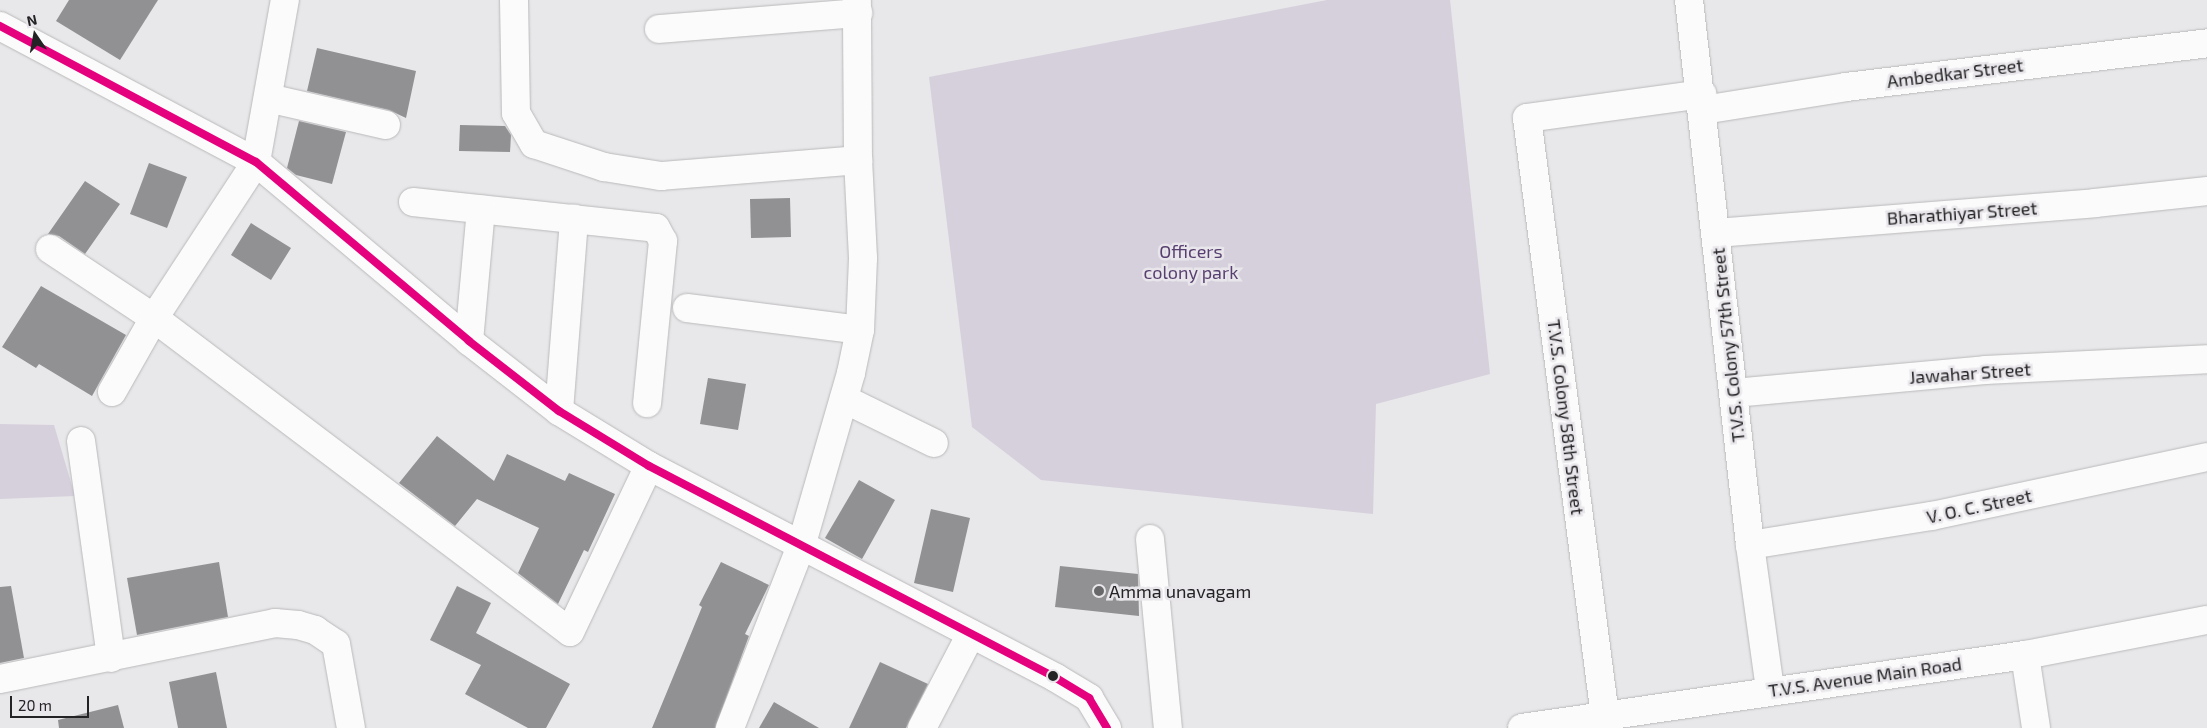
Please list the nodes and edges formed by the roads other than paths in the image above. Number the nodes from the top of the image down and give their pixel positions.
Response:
1 (285, 0) edge
2 (514, 0) edge
3 (1689, 0) edge
4 (858, 6) edge
5 (0, 26) edge
6 (659, 30) dead end
7 (2207, 43) edge
8 (268, 98) junction
9 (1702, 102) junction
10 (1527, 118) joint
11 (386, 125) dead end
12 (858, 160) junction
13 (256, 162) junction
14 (2207, 191) edge
15 (413, 202) dead end
16 (481, 210) junction
17 (574, 219) junction
18 (1716, 233) junction
19 (50, 249) dead end
20 (687, 308) dead end
21 (154, 318) junction
22 (860, 330) junction
23 (469, 341) junction
24 (2207, 359) edge
25 (112, 392) dead end
26 (1734, 393) junction
27 (844, 399) junction
28 (647, 403) dead end
29 (559, 411) junction
30 (81, 440) dead end
31 (934, 443) dead end
32 (2207, 457) edge
33 (649, 466) junction
34 (1150, 539) dead end
35 (802, 543) junction
36 (1750, 545) junction
37 (2207, 620) edge
38 (971, 634) junction
39 (2025, 655) junction
40 (111, 658) junction
41 (0, 679) edge
42 (1770, 690) junction
43 (1605, 716) junction
44 (351, 728) edge
45 (730, 728) edge
46 (922, 728) edge
47 (1107, 728) edge
48 (1168, 728) edge
49 (1522, 728) edge
50 (2036, 728) edge

1 - 8 street
2 - 12 street
3 - 9 street, T.V.S. Colony 57th Street
4 - 6 street
4 - 12 street
5 - 13 street
7 - 9 street, Ambedkar Street
8 - 11 street
8 - 13 street
9 - 10 street, Ambedkar Street
9 - 18 street, T.V.S. Colony 57th Street
10 - 43 street, T.V.S. Colony 58th Street
12 - 22 street
13 - 21 street
13 - 23 street
14 - 18 street, Bharathiyar Street
15 - 16 street
16 - 17 street
16 - 23 street
17 - 28 street
17 - 29 street
18 - 26 street, T.V.S. Colony 57th Street
19 - 21 street
20 - 22 street
21 - 25 street
21 - 33 street
22 - 27 street
23 - 29 street
24 - 26 street, Jawahar Street
26 - 36 street, T.V.S. Colony 57th Street
27 - 31 street
27 - 35 street
29 - 33 street
30 - 40 street
32 - 36 street, V. O. C. Street
33 - 35 street
34 - 48 street
35 - 38 street
35 - 45 street
36 - 42 street, T.V.S. Colony 57th Street
37 - 39 street, T.V.S. Avenue Main Road
38 - 46 street
38 - 47 street
39 - 42 street, T.V.S. Avenue Main Road
39 - 50 street
40 - 41 street
40 - 44 street
42 - 43 street, T.V.S. Avenue Main Road
43 - 49 street, T.V.S. Avenue Main Road

